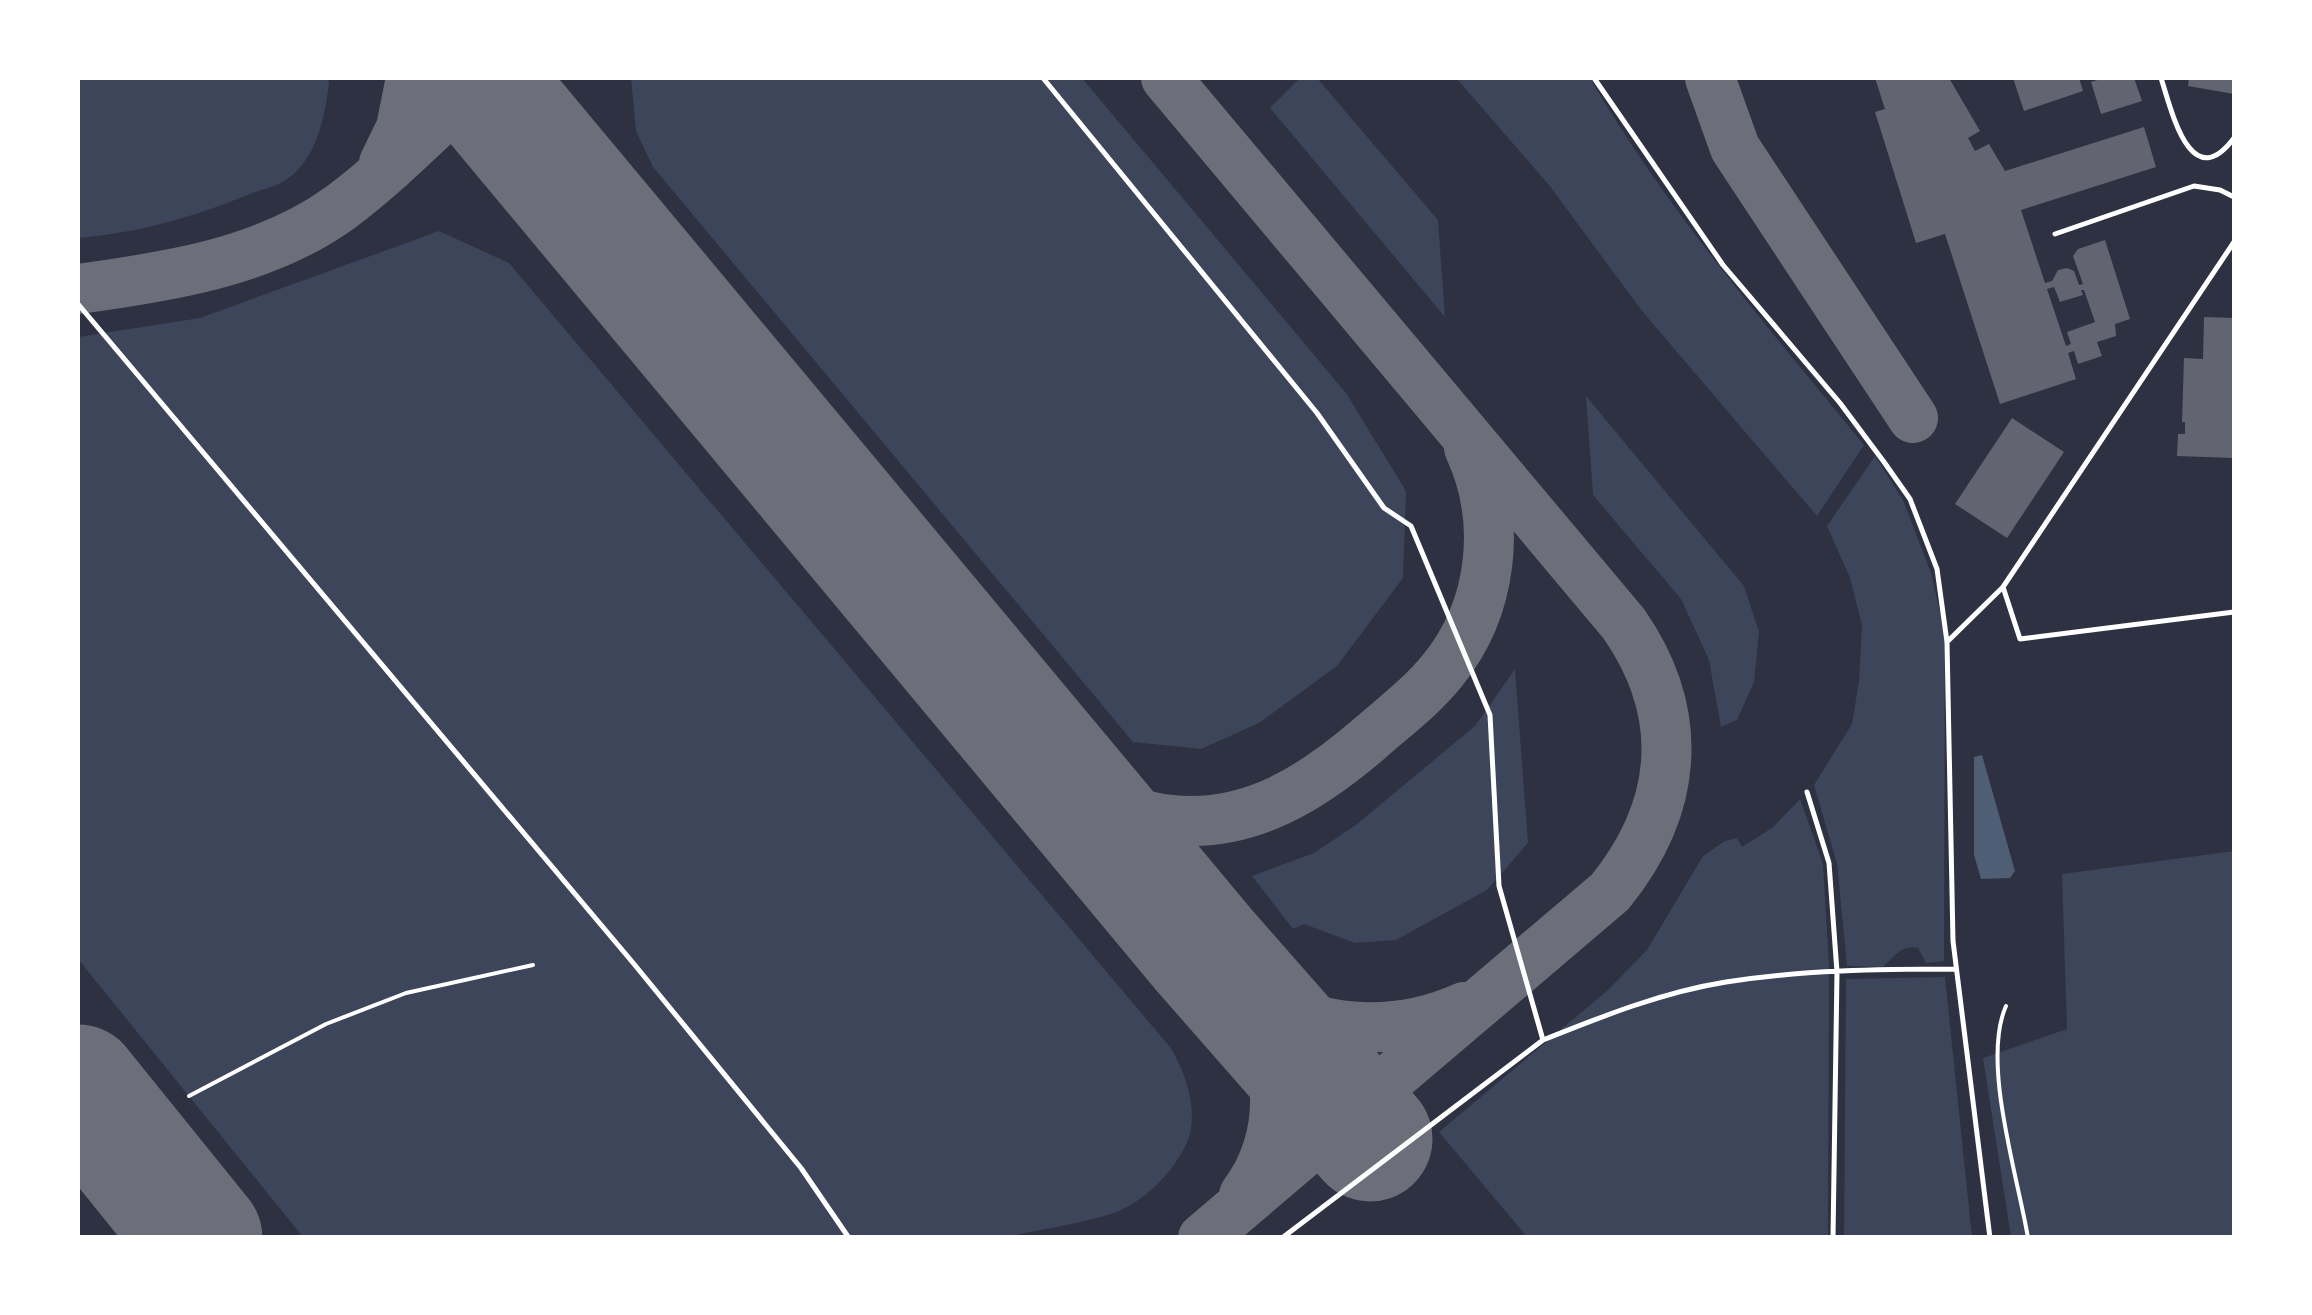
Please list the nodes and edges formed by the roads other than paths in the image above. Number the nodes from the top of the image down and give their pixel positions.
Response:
1 (1042, 78) edge
2 (1594, 78) edge
3 (2161, 78) edge
4 (2234, 138) edge
5 (2234, 197) edge
6 (2055, 234) dead end
7 (2234, 242) edge
8 (78, 304) edge
9 (2003, 587) junction
10 (2234, 612) edge
11 (1947, 642) junction
12 (1807, 792) dead end
13 (1956, 969) junction
14 (1836, 972) junction
15 (1544, 1040) junction
16 (849, 1238) edge
17 (1282, 1238) edge
18 (1834, 1238) edge
19 (1990, 1238) edge

1 - 15 lane
2 - 11 lane
3 - 4 lane
5 - 6 lane
7 - 9 lane
8 - 16 lane
9 - 10 lane
9 - 11 lane
11 - 13 lane
12 - 14 lane
13 - 14 lane
13 - 19 lane
14 - 15 lane
14 - 18 lane
15 - 17 lane

